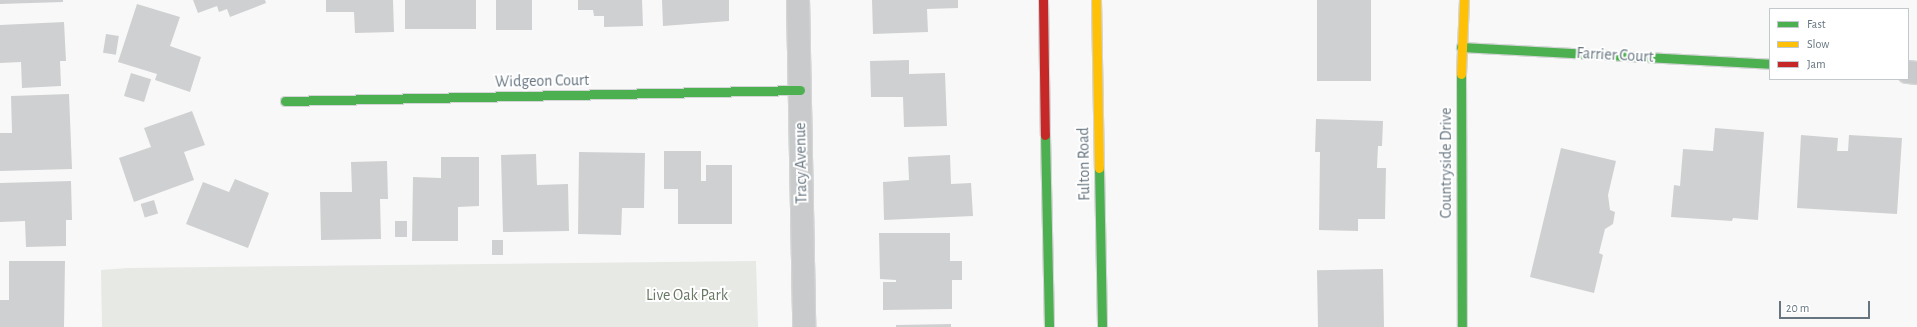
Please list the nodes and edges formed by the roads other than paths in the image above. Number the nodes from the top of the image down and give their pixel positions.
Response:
1 (798, 0) edge
2 (1043, 0) edge
3 (1096, 0) edge
4 (1464, 0) edge
5 (1461, 47) junction
6 (1769, 64) edge
7 (800, 90) junction
8 (285, 102) dead end
9 (804, 327) edge
10 (1049, 327) edge
11 (1102, 327) edge
12 (1462, 327) edge

1 - 7 street, Tracy Avenue
2 - 10 street
3 - 11 street, Fulton Road
4 - 5 street, Countryside Drive
5 - 6 street, Farrier Court
5 - 12 street, Countryside Drive
7 - 8 street, Widgeon Court
7 - 9 street, Tracy Avenue

